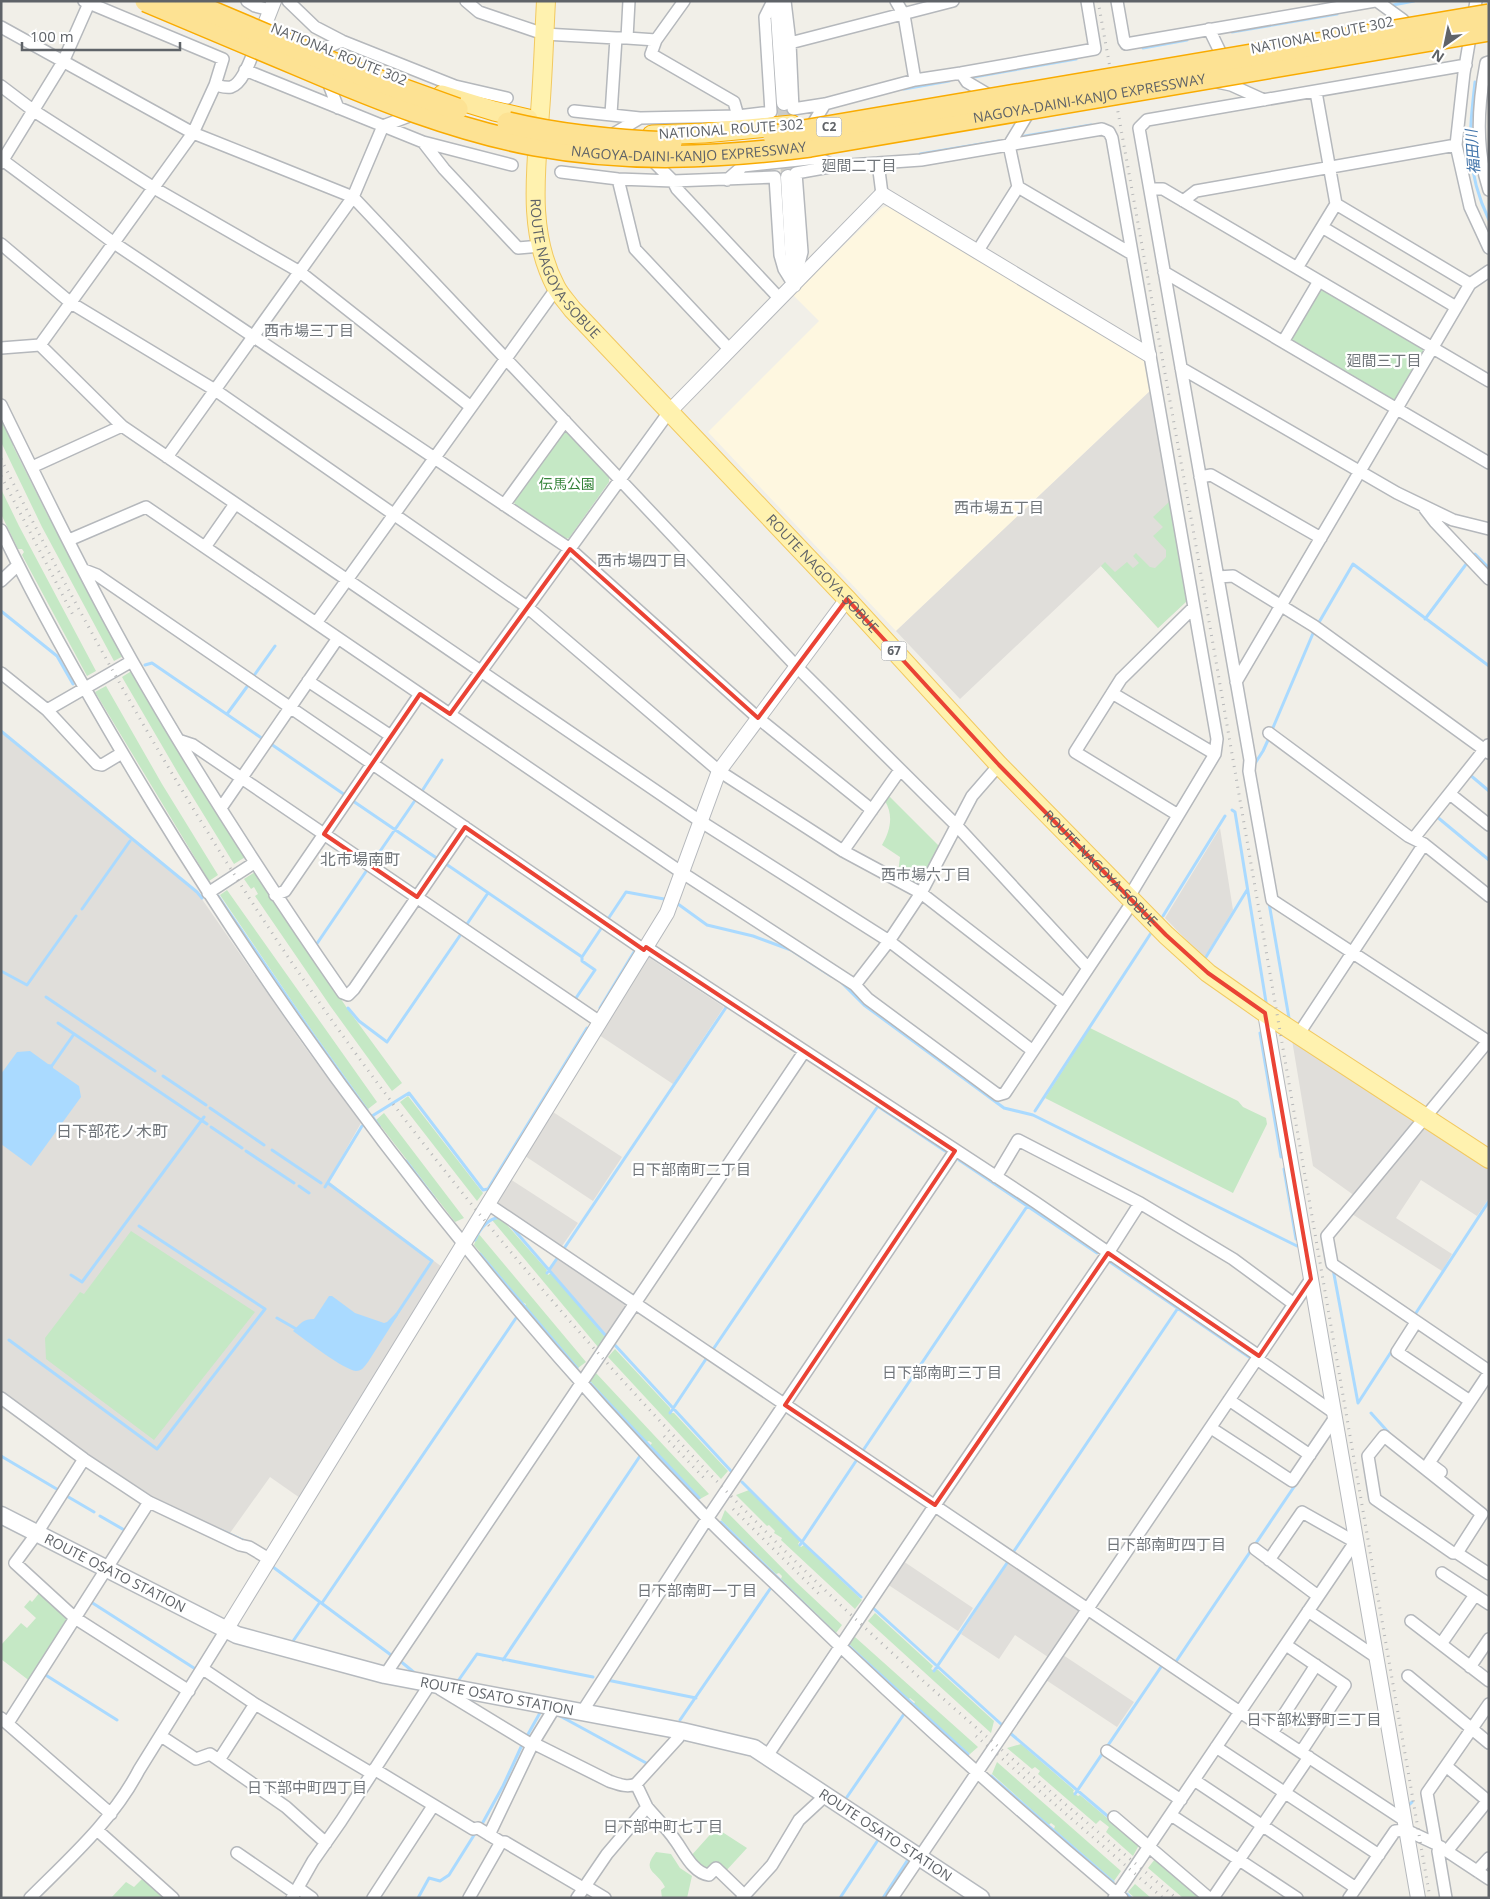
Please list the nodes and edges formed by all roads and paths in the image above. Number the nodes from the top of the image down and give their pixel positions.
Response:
1 (146, 1) edge
2 (186, 1) edge
3 (210, 1) edge
4 (247, 1) edge
5 (288, 1) edge
6 (466, 1) edge
7 (546, 1) edge
8 (630, 1) edge
9 (684, 1) edge
10 (773, 1) edge
11 (780, 1) edge
12 (785, 1) edge
13 (896, 1) edge
14 (953, 1) edge
15 (1087, 1) edge
16 (1117, 1) edge
17 (1376, 1) edge
18 (88, 2) edge
19 (1351, 3) edge
20 (1482, 7) edge
21 (270, 12) edge
22 (904, 15) junction
23 (1402, 20) junction
24 (1, 28) edge
25 (1209, 29) junction
26 (1489, 30) edge
27 (544, 34) junction
28 (621, 38) junction
29 (656, 40) junction
30 (342, 41) junction
31 (790, 43) junction
32 (318, 47) junction
33 (63, 62) junction
34 (1487, 62) edge
35 (1226, 64) junction
36 (1466, 65) junction
37 (245, 70) junction
38 (420, 73) junction
39 (961, 74) junction
40 (915, 80) junction
41 (1210, 80) junction
42 (214, 85) junction
43 (1, 86) edge
44 (429, 90) junction
45 (1316, 92) junction
46 (989, 95) junction
47 (507, 98) dead end
48 (454, 99) junction
49 (1264, 100) junction
50 (784, 103) tunnel mouth
51 (825, 104) junction
52 (338, 108) junction
53 (574, 110) dead end
54 (34, 111) junction
55 (1029, 112) junction
56 (611, 114) junction
57 (640, 118) junction
58 (540, 121) junction
59 (814, 122) junction
60 (743, 123) junction
61 (383, 126) junction
62 (193, 133) junction
63 (621, 133) junction
64 (423, 142) junction
65 (1009, 145) junction
66 (1456, 145) junction
67 (2, 161) edge
68 (878, 163) junction
69 (512, 165) dead end
70 (835, 166) junction
71 (1329, 168) junction
72 (561, 172) dead end
73 (788, 177) tunnel mouth
74 (618, 179) junction
75 (727, 180) junction
76 (673, 181) junction
77 (1018, 187) junction
78 (154, 188) junction
79 (1150, 189) junction
80 (1489, 190) edge
81 (882, 194) junction
82 (353, 198) junction
83 (1183, 200) junction
84 (1336, 204) junction
85 (1322, 227) junction
86 (114, 243) junction
87 (1, 244) edge
88 (541, 246) junction
89 (1489, 248) edge
90 (977, 252) junction
91 (1132, 254) junction
92 (1297, 268) junction
93 (1489, 271) edge
94 (300, 272) junction
95 (1164, 272) junction
96 (1319, 281) junction
97 (794, 284) junction
98 (1470, 284) junction
99 (556, 289) junction
100 (780, 299) junction
101 (71, 303) junction
102 (1456, 307) junction
103 (254, 337) junction
104 (1283, 342) junction
105 (40, 345) junction
106 (1, 348) edge
107 (1432, 348) junction
108 (730, 350) junction
109 (1149, 355) junction
110 (506, 358) junction
111 (1181, 368) junction
112 (1489, 381) edge
113 (215, 390) junction
114 (1, 404) edge
115 (471, 407) junction
116 (1397, 409) junction
117 (669, 412) junction
118 (564, 420) junction
119 (122, 426) junction
120 (167, 457) junction
121 (434, 458) junction
122 (1489, 463) edge
123 (32, 467) junction
124 (1360, 472) junction
125 (1200, 477) junction
126 (620, 480) junction
127 (235, 504) junction
128 (504, 505) junction
129 (1424, 507) junction
130 (394, 514) junction
131 (1489, 529) edge
132 (1, 530) edge
133 (1321, 538) junction
134 (69, 540) junction
135 (205, 547) junction
136 (570, 549) junction
137 (18, 565) junction
138 (84, 570) junction
139 (1218, 577) junction
140 (347, 580) junction
141 (1489, 580) edge
142 (1, 581) edge
143 (847, 599) junction
144 (1281, 605) junction
145 (528, 607) junction
146 (1194, 608) junction
147 (316, 622) junction
148 (338, 638) junction
149 (132, 661) junction
150 (796, 666) junction
151 (481, 671) junction
152 (1, 673) edge
153 (308, 681) junction
154 (1236, 682) junction
155 (84, 689) junction
156 (1112, 693) junction
157 (420, 694) junction
158 (290, 707) junction
159 (47, 710) junction
160 (450, 714) junction
161 (758, 718) junction
162 (1268, 733) dead end
163 (391, 736) junction
164 (181, 742) junction
165 (1487, 749) edge
166 (122, 753) junction
167 (1215, 754) junction
168 (372, 764) junction
169 (999, 765) junction
170 (900, 770) junction
171 (719, 771) junction
172 (242, 778) junction
173 (1450, 794) junction
174 (221, 808) junction
175 (872, 810) junction
176 (1178, 814) junction
177 (700, 820) junction
178 (956, 825) junction
179 (1489, 825) edge
180 (465, 827) junction
181 (324, 834) junction
182 (1419, 841) junction
183 (844, 851) junction
184 (254, 863) junction
185 (681, 872) junction
186 (208, 893) junction
187 (921, 893) junction
188 (275, 895) junction
189 (1489, 896) edge
190 (417, 897) junction
191 (1131, 899) junction
192 (889, 941) junction
193 (645, 948) junction
194 (1351, 953) junction
195 (1088, 968) junction
196 (855, 985) junction
197 (1064, 1004) junction
198 (1265, 1013) junction
199 (600, 1022) junction
200 (1298, 1035) junction
201 (1488, 1041) edge
202 (1033, 1051) junction
203 (804, 1052) junction
204 (1425, 1117) junction
205 (956, 1151) junction
206 (1489, 1158) edge
207 (996, 1177) junction
208 (1140, 1203) junction
209 (488, 1204) junction
210 (463, 1245) junction
211 (1108, 1253) junction
212 (1311, 1279) junction
213 (634, 1304) junction
214 (1294, 1304) junction
215 (1413, 1328) dead end
216 (1258, 1358) junction
217 (1489, 1372) edge
218 (581, 1384) junction
219 (1, 1398) edge
220 (1229, 1400) junction
221 (1470, 1401) junction
222 (785, 1405) junction
223 (1334, 1415) junction
224 (1211, 1428) junction
225 (1310, 1455) junction
226 (84, 1459) junction
227 (150, 1502) junction
228 (935, 1505) junction
229 (1489, 1512) edge
230 (1, 1515) edge
231 (708, 1519) junction
232 (37, 1533) junction
233 (1355, 1542) junction
234 (1254, 1549) dead end
235 (1457, 1552) junction
236 (269, 1559) junction
237 (1269, 1560) junction
238 (106, 1569) junction
239 (1442, 1573) dead end
240 (1489, 1574) edge
241 (1475, 1595) junction
242 (1318, 1596) junction
243 (1489, 1604) edge
244 (1088, 1609) junction
245 (1308, 1611) junction
246 (75, 1618) junction
247 (1411, 1621) dead end
248 (226, 1630) junction
249 (1489, 1639) edge
250 (1441, 1644) junction
251 (1286, 1645) junction
252 (839, 1647) junction
253 (1376, 1657) junction
254 (1316, 1665) junction
255 (1470, 1667) junction
256 (203, 1669) junction
257 (385, 1675) junction
258 (1408, 1676) dead end
259 (1489, 1681) edge
260 (431, 1684) junction
261 (189, 1691) junction
262 (255, 1704) junction
263 (1489, 1704) edge
264 (555, 1707) junction
265 (582, 1712) junction
266 (1240, 1712) junction
267 (4, 1720) edge
268 (1472, 1729) junction
269 (682, 1731) junction
270 (1272, 1733) junction
271 (161, 1736) junction
272 (533, 1744) junction
273 (1489, 1744) edge
274 (1216, 1747) junction
275 (1108, 1751) dead end
276 (1305, 1755) junction
277 (767, 1756) junction
278 (219, 1760) junction
279 (1446, 1766) junction
280 (372, 1771) junction
281 (978, 1772) junction
282 (1194, 1780) junction
283 (636, 1784) junction
284 (1285, 1793) junction
285 (826, 1795) junction
286 (1181, 1800) junction
287 (1488, 1800) edge
288 (433, 1806) junction
289 (647, 1807) junction
290 (111, 1814) junction
291 (1171, 1815) junction
292 (1114, 1817) dead end
293 (1405, 1825) junction
294 (1262, 1826) junction
295 (97, 1830) junction
296 (489, 1834) junction
297 (501, 1842) junction
298 (326, 1843) junction
299 (1148, 1847) junction
300 (1441, 1847) junction
301 (238, 1853) dead end
302 (1378, 1855) junction
303 (919, 1858) junction
304 (1489, 1858) edge
305 (1239, 1860) junction
306 (1477, 1871) junction
307 (1489, 1879) edge
308 (582, 1890) edge
309 (295, 1893) edge
310 (1352, 1893) edge
311 (743, 1896) edge
312 (1118, 1896) edge
313 (30, 1898) edge
314 (173, 1898) edge
315 (312, 1898) edge
316 (373, 1898) edge
317 (469, 1898) edge
318 (605, 1898) edge
319 (892, 1898) edge
320 (981, 1898) edge
321 (1211, 1898) edge
322 (1297, 1898) edge
323 (1418, 1898) edge
324 (1446, 1898) edge

1 - 26 highway, NAGOYA-DAINI-KANJO EXPRESSWAY / C2, bridge
2 - 20 highway, NAGOYA-DAINI-KANJO EXPRESSWAY / C2, bridge
3 - 21 highway, NATIONAL ROUTE 302
4 - 21 street
5 - 30 street
6 - 27 street
7 - 27 main road, ROUTE NAGOYA-SOBUE / 67
8 - 28 street
9 - 29 street
10 - 60 street
11 - 50 street
12 - 31 street
13 - 22 street
14 - 22 street
15 - 39 street
16 - 25 street
17 - 19 street
17 - 23 street
18 - 33 street
18 - 42 street
19 - 25 street
20 - 23 highway, NATIONAL ROUTE 302
20 - 36 street
21 - 32 highway, NATIONAL ROUTE 302
21 - 37 street
22 - 31 street
22 - 40 street
23 - 35 highway, NATIONAL ROUTE 302
24 - 33 street
25 - 35 street
27 - 28 street
27 - 58 main road, ROUTE NAGOYA-SOBUE / 67
28 - 29 street
28 - 56 street
29 - 60 street
30 - 32 street
30 - 38 street
31 - 51 street
32 - 44 highway, NATIONAL ROUTE 302
32 - 52 street
33 - 54 street
33 - 62 street
34 - 80 street
35 - 41 highway, NATIONAL ROUTE 302
36 - 45 street
36 - 66 street
37 - 42 street
37 - 52 street
38 - 44 street
38 - 47 street
39 - 40 street
39 - 46 street
40 - 51 street
41 - 49 street
41 - 55 highway, NATIONAL ROUTE 302
42 - 62 street
43 - 54 street
44 - 48 highway, NATIONAL ROUTE 302
45 - 49 street
45 - 71 street
46 - 55 highway, NATIONAL ROUTE 302
46 - 59 highway, NATIONAL ROUTE 302
48 - 58 highway, NATIONAL ROUTE 302
48 - 61 street
49 - 79 street
51 - 59 street
52 - 61 street
53 - 56 street
54 - 67 street
54 - 78 street
55 - 65 street
56 - 57 street
57 - 60 street
57 - 63 street
58 - 63 highway, NATIONAL ROUTE 302
58 - 88 main road, ROUTE NAGOYA-SOBUE / 67
59 - 60 highway, NATIONAL ROUTE 302
60 - 63 highway, NATIONAL ROUTE 302
61 - 64 street
61 - 82 street
62 - 78 street
62 - 82 street
63 - 76 street
64 - 69 street
64 - 88 street
65 - 68 street
65 - 77 street
65 - 91 street
66 - 71 street
66 - 89 street
67 - 86 street
68 - 70 street
68 - 81 street
70 - 75 street
70 - 97 street
71 - 83 street
71 - 84 street
72 - 74 street
73 - 97 street
74 - 76 street
74 - 108 street
75 - 76 street
75 - 97 street
76 - 100 street
77 - 90 street
77 - 91 street
78 - 86 street
78 - 94 street
79 - 83 street
79 - 95 street
81 - 90 street
81 - 97 street
82 - 94 street
82 - 110 street
83 - 92 street
84 - 85 street
84 - 98 street
85 - 92 street
85 - 102 street
86 - 101 street
86 - 103 street
87 - 101 street
88 - 99 main road, ROUTE NAGOYA-SOBUE / 67
90 - 109 street
91 - 109 street
92 - 96 street
93 - 98 street
94 - 103 street
94 - 115 street
95 - 104 street
95 - 111 street
96 - 104 street
96 - 107 street
97 - 100 street
98 - 102 street
99 - 110 street
99 - 117 main road, ROUTE NAGOYA-SOBUE / 67
100 - 108 street
101 - 105 street
101 - 113 street
102 - 107 street
103 - 113 street
103 - 121 street
104 - 116 street
105 - 106 street
105 - 119 street
107 - 112 street
107 - 116 street
108 - 117 street
109 - 146 street
110 - 115 street
110 - 118 street
111 - 124 street
111 - 125 street
113 - 120 street
113 - 130 street
114 - 123 street
115 - 121 street
116 - 122 street
116 - 124 street
117 - 126 street
117 - 143 main road, ROUTE NAGOYA-SOBUE / 67
118 - 126 street
118 - 128 street
119 - 120 street
119 - 123 street
120 - 127 street
121 - 128 street
121 - 130 street
123 - 134 street
124 - 129 street
124 - 133 street
125 - 133 street
125 - 139 street
126 - 136 street
126 - 150 street
127 - 135 street
127 - 140 street
128 - 136 street
129 - 131 street
129 - 141 street
130 - 140 street
130 - 145 street
132 - 137 street
133 - 144 street
134 - 135 street
134 - 138 street
135 - 147 street
136 - 145 street
136 - 161 street
137 - 142 street
137 - 155 street
138 - 149 street
138 - 158 street
139 - 144 street
139 - 154 street
140 - 147 street
140 - 151 street
143 - 150 street
143 - 169 main road, ROUTE NAGOYA-SOBUE / 67
144 - 154 street
144 - 165 street
145 - 151 street
145 - 171 street
146 - 156 street
146 - 167 street
147 - 148 street
148 - 153 street
148 - 157 street
149 - 155 street
149 - 164 street
150 - 161 street
150 - 170 street
151 - 160 street
151 - 177 street
152 - 159 street
153 - 158 street
153 - 163 street
154 - 194 street
155 - 159 street
155 - 166 street
156 - 167 street
156 - 176 street
157 - 160 street
157 - 163 street
158 - 168 street
158 - 172 street
159 - 166 street
160 - 185 street
161 - 171 street
161 - 175 street
162 - 182 street
163 - 168 street
164 - 172 street
164 - 174 street
165 - 173 street
166 - 186 street
167 - 176 street
168 - 180 street
168 - 181 street
169 - 178 street
169 - 191 main road, ROUTE NAGOYA-SOBUE / 67
170 - 175 street
170 - 178 street
171 - 177 street
171 - 183 street
172 - 174 street
172 - 181 street
173 - 179 street
173 - 182 street
174 - 184 street
175 - 183 street
176 - 191 street
177 - 185 street
177 - 192 street
178 - 187 street
178 - 195 street
180 - 190 street
180 - 193 street
181 - 188 street
181 - 190 street
182 - 189 street
182 - 194 street
183 - 187 street
184 - 186 street
184 - 188 street
185 - 193 street
185 - 196 street
186 - 210 street
187 - 192 street
187 - 197 street
188 - 190 street
190 - 199 street
191 - 195 street
191 - 198 main road, ROUTE NAGOYA-SOBUE / 67
192 - 196 street
192 - 202 street
193 - 199 street
193 - 203 street
194 - 200 street
194 - 201 street
195 - 197 street
196 - 202 street
197 - 202 street
198 - 200 main road, ROUTE NAGOYA-SOBUE / 67
198 - 212 street
199 - 209 street
200 - 204 main road, ROUTE NAGOYA-SOBUE / 67
201 - 204 street
203 - 205 street
203 - 213 street
204 - 206 main road, ROUTE NAGOYA-SOBUE / 67
204 - 217 street
205 - 207 street
205 - 222 street
207 - 208 street
207 - 211 street
208 - 211 street
208 - 214 street
209 - 210 street
209 - 213 street
210 - 218 street
210 - 236 street
211 - 216 street
211 - 228 street
212 - 214 street
212 - 223 street
213 - 218 street
213 - 222 street
214 - 216 street
215 - 221 street
216 - 220 street
216 - 223 street
217 - 221 street
218 - 231 street
218 - 257 street
219 - 226 street
220 - 224 street
220 - 225 street
221 - 229 street
222 - 228 street
222 - 231 street
223 - 225 street
223 - 233 street
224 - 225 street
224 - 244 street
226 - 227 street
226 - 232 street
227 - 236 street
227 - 238 street
228 - 244 street
228 - 252 street
230 - 232 main road, ROUTE OSATO STATION
231 - 252 street
231 - 265 street
232 - 238 main road, ROUTE OSATO STATION
232 - 246 street
233 - 237 street
233 - 242 street
233 - 253 street
234 - 237 street
235 - 235 street
235 - 240 street
236 - 248 street
237 - 242 street
238 - 246 street
238 - 248 main road, ROUTE OSATO STATION
239 - 241 street
241 - 243 street
241 - 250 street
242 - 245 street
244 - 266 street
244 - 281 street
245 - 251 street
245 - 253 street
246 - 261 street
246 - 267 street
247 - 250 street
248 - 256 street
248 - 257 main road, ROUTE OSATO STATION
249 - 255 street
250 - 255 street
251 - 254 street
251 - 266 street
252 - 277 street
252 - 281 street
253 - 293 street
254 - 270 street
254 - 276 street
255 - 259 street
256 - 261 street
256 - 262 street
257 - 260 main road, ROUTE OSATO STATION
258 - 268 street
260 - 264 main road, ROUTE OSATO STATION
260 - 272 street
260 - 280 street
261 - 271 street
262 - 278 street
262 - 280 street
263 - 268 street
264 - 265 main road, ROUTE OSATO STATION
264 - 272 street
265 - 269 main road, ROUTE OSATO STATION
266 - 270 street
266 - 274 street
267 - 290 street
268 - 273 street
268 - 279 street
269 - 277 main road, ROUTE OSATO STATION
269 - 283 street
270 - 276 street
271 - 278 street
271 - 290 street
272 - 283 street
272 - 296 street
274 - 282 street
274 - 284 street
275 - 286 street
276 - 284 street
276 - 293 street
277 - 285 main road, ROUTE OSATO STATION
278 - 298 street
279 - 287 street
279 - 300 street
280 - 288 street
280 - 298 street
281 - 303 street
281 - 312 street
282 - 286 street
282 - 294 street
283 - 289 street
284 - 294 street
284 - 302 street
285 - 303 main road, ROUTE OSATO STATION
285 - 311 street
286 - 291 street
287 - 300 street
288 - 296 street
288 - 316 street
289 - 308 street
289 - 311 street
290 - 295 street
291 - 299 street
291 - 305 street
292 - 299 street
293 - 300 street
293 - 302 street
293 - 323 street
294 - 305 street
294 - 310 street
295 - 313 street
295 - 314 street
296 - 297 street
297 - 308 street
297 - 317 street
298 - 309 street
299 - 312 street
299 - 321 street
300 - 306 street
300 - 324 street
301 - 309 street
302 - 310 street
303 - 319 street
303 - 320 main road, ROUTE OSATO STATION
304 - 306 street
305 - 321 street
305 - 322 street
306 - 307 street
308 - 318 street
309 - 315 street

